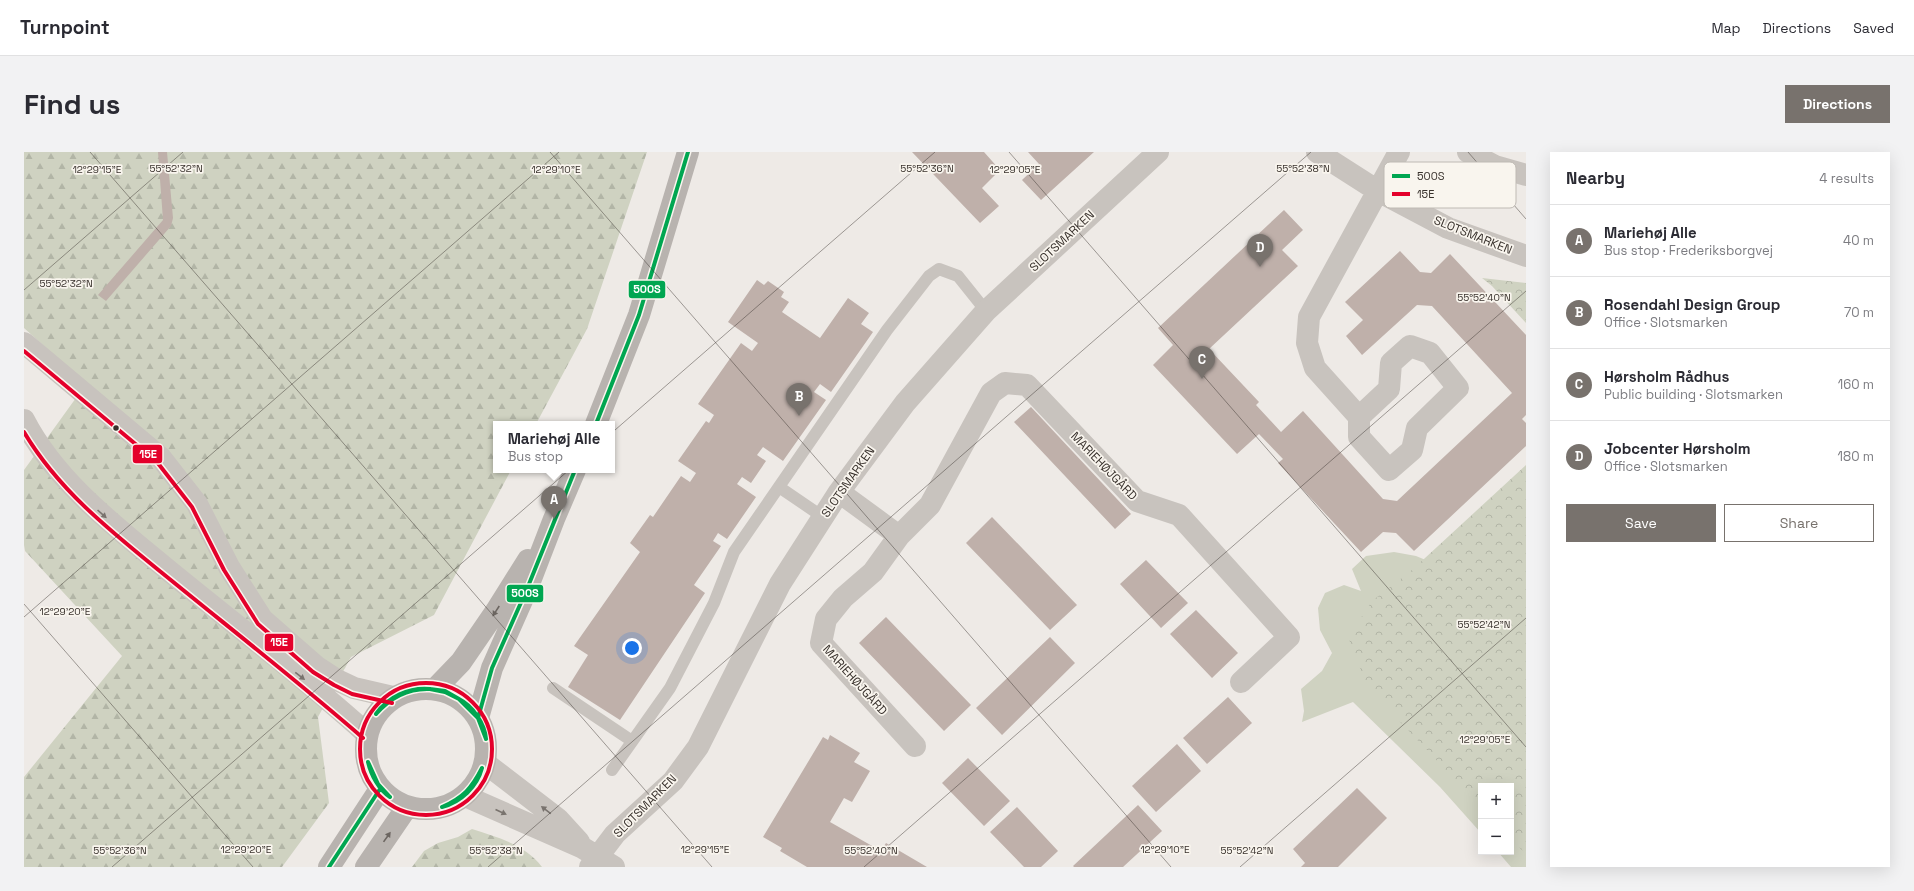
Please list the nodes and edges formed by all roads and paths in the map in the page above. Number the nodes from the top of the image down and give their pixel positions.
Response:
1 (688, 152) edge
2 (1158, 152) edge
3 (1317, 152) edge
4 (1399, 152) edge
5 (1468, 152) edge
6 (1394, 162) edge
7 (1488, 162) edge
8 (1516, 172) edge
9 (1526, 175) edge
10 (1384, 180) edge
11 (1378, 191) junction
12 (1384, 194) edge
13 (1410, 208) edge
14 (1526, 256) edge
15 (986, 311) junction
16 (24, 343) edge
17 (1359, 417) junction
18 (24, 420) edge
19 (597, 421) edge
20 (574, 473) edge
21 (778, 487) junction
22 (839, 492) junction
23 (823, 517) junction
24 (554, 518) junction
25 (899, 536) junction
26 (1242, 682) dead end
27 (553, 688) dead end
28 (435, 689) junction
29 (393, 698) junction
30 (478, 718) junction
31 (367, 734) junction
32 (632, 742) junction
33 (915, 746) dead end
34 (486, 763) junction
35 (612, 770) dead end
36 (380, 789) junction
37 (465, 796) junction
38 (407, 807) junction
39 (596, 860) edge
40 (329, 867) edge
41 (366, 867) edge

1 - 19 main road
2 - 15 street, SLOTSMARKEN
3 - 11 street, SLOTSMARKEN
4 - 6 street
5 - 7 street
8 - 9 street
10 - 11 street
11 - 12 street, SLOTSMARKEN
11 - 17 street
13 - 14 street, SLOTSMARKEN
15 - 21 lane
15 - 22 street, SLOTSMARKEN
16 - 29 street
17 - 17 street
18 -> 31 street
20 - 24 main road
21 - 23 lane
21 - 32 lane
22 - 23 street, SLOTSMARKEN
22 - 25 street
23 - 39 street, SLOTSMARKEN
24 -> 28 main road
24 - 30 main road
25 - 26 street, MARIEHØJGÅRD
25 - 33 street, MARIEHØJGÅRD
27 - 32 lane
28 - 29 main road
28 - 30 main road
29 - 31 main road
30 - 34 main road
31 - 36 main road
32 - 35 lane
34 - 37 main road
39 -> 34 street
36 - 38 main road
36 - 40 main road
37 - 38 main road
37 -> 39 street
41 -> 38 main road

